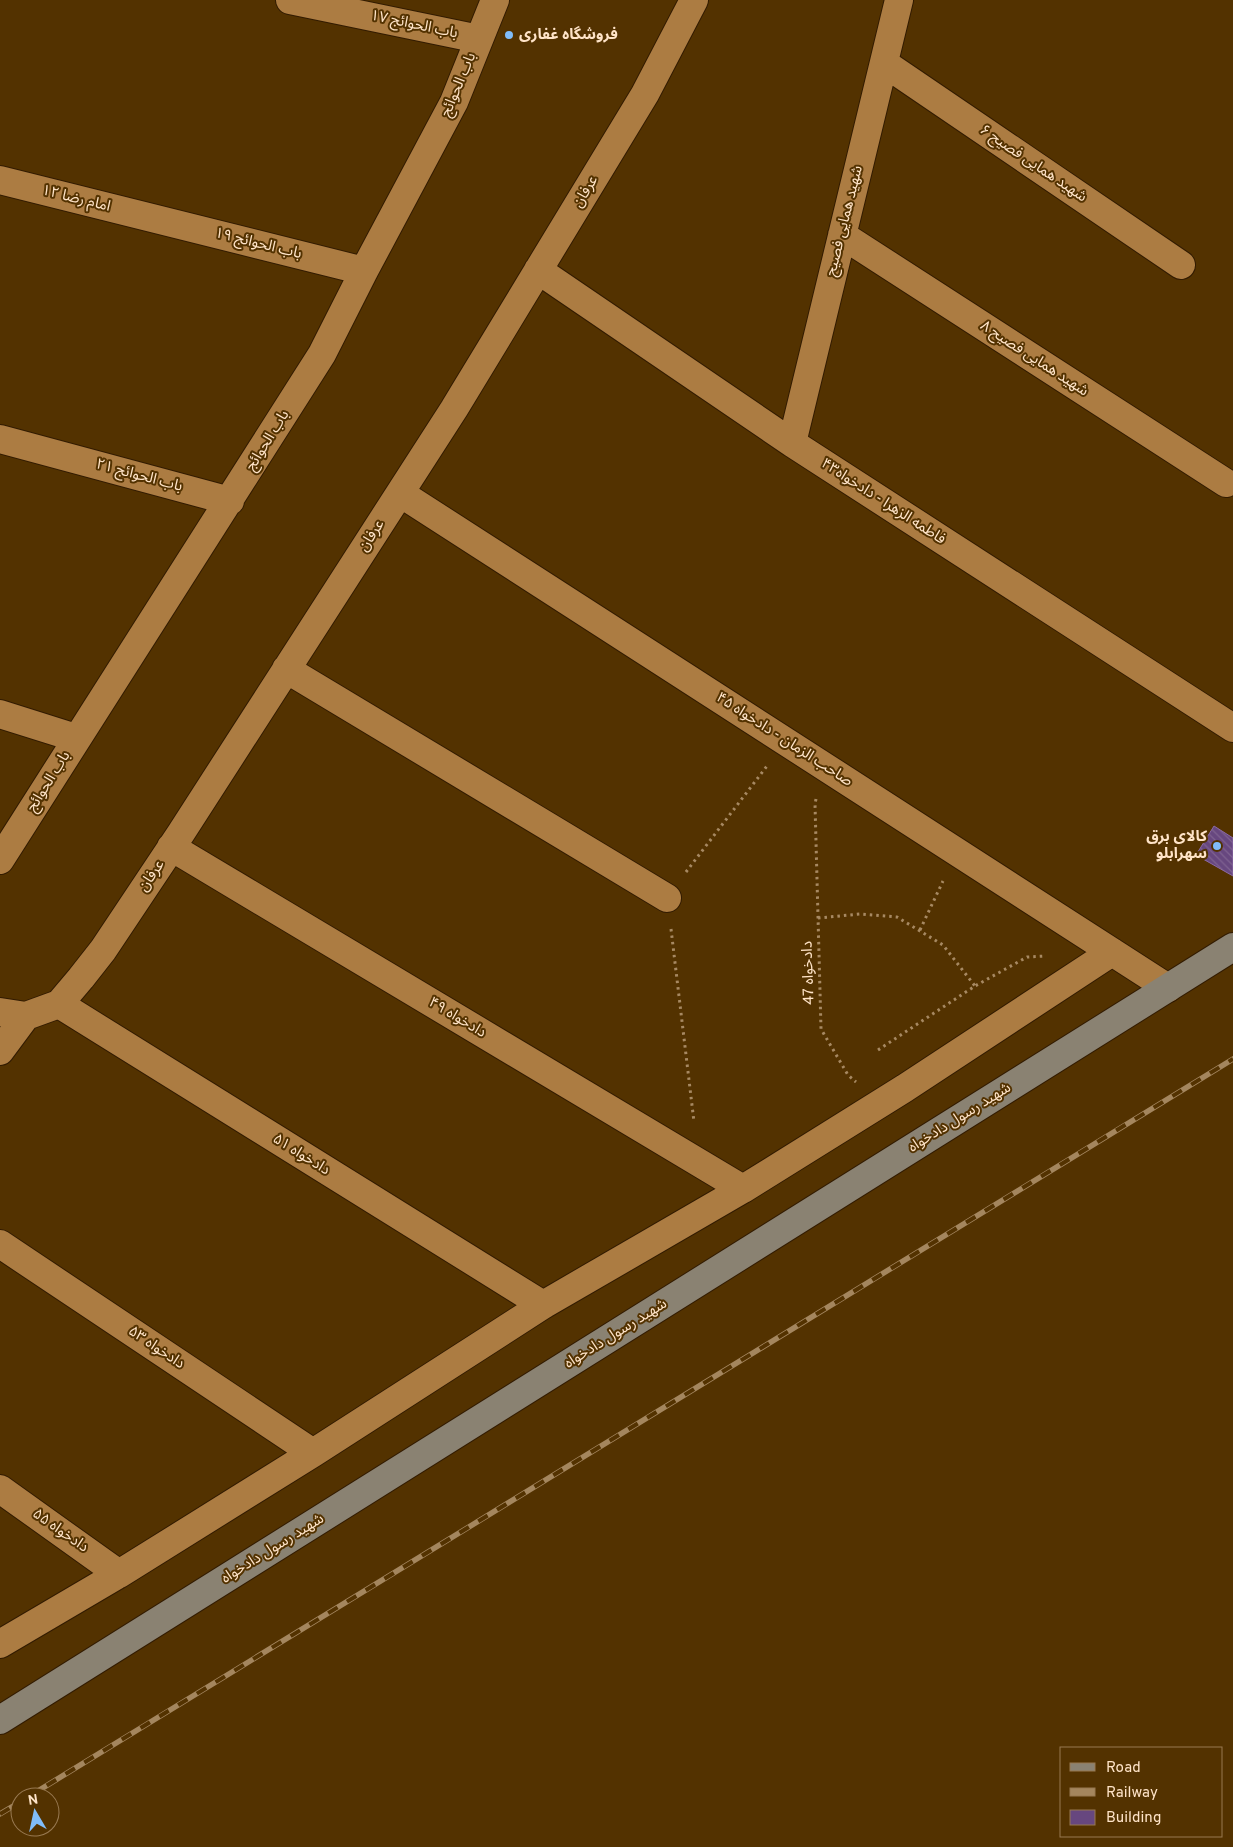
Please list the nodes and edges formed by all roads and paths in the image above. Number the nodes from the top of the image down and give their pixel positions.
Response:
1 (290, 0) edge
2 (495, 0) edge
3 (694, 0) edge
4 (899, 0) edge
5 (479, 39) junction
6 (884, 63) junction
7 (0, 180) edge
8 (152, 218) joint
9 (842, 235) junction
10 (1181, 265) dead end
11 (538, 270) junction
12 (364, 271) junction
13 (0, 439) edge
14 (792, 443) junction
15 (1226, 483) dead end
16 (400, 493) junction
17 (230, 501) junction
18 (286, 669) junction
19 (0, 714) edge
20 (1233, 728) edge
21 (76, 738) junction
22 (786, 741) junction
23 (824, 766) junction
24 (171, 847) junction
25 (957, 852) junction
26 (0, 860) edge
27 (667, 898) junction
28 (818, 918) junction
29 (920, 930) junction
30 (1233, 947) edge
31 (1112, 952) junction
32 (1055, 955) dead end
33 (975, 986) junction
34 (1168, 988) junction
35 (59, 1004) junction
36 (0, 1012) edge
37 (26, 1016) junction
38 (878, 1050) dead end
39 (0, 1051) edge
40 (878, 1104) junction
41 (698, 1162) junction
42 (743, 1189) junction
43 (0, 1244) edge
44 (543, 1305) junction
45 (313, 1453) junction
46 (0, 1489) edge
47 (119, 1574) junction
48 (0, 1644) edge
49 (0, 1720) edge

1 - 5 street, باب الحوائج ۱۷
2 - 5 street, باب الحوائج
3 - 11 street, عرفان
4 - 6 street, شهید همایی فصیح
5 - 12 street, باب الحوائج
6 - 9 street, شهید همایی فصیح
6 - 10 street, شهید همایی فصیح ۶
7 - 8 street, امام رضا ۱۲
8 - 12 street, باب الحوائج ۱۹
9 - 14 street, شهید همایی فصیح
9 - 15 street, شهید همایی فصیح ۸
11 - 14 street, فاطمه الزهرا - دادخواه۴۳
11 - 16 street, عرفان
12 - 17 street, باب الحوائج
13 - 17 street, باب الحوائج ۲۱
14 - 20 street, فاطمه الزهرا - دادخواه۴۳
16 - 18 street, عرفان
16 - 22 street, صاحب الزمان - دادخواه ۴۵
17 - 21 street, باب الحوائج
18 - 24 street, عرفان
18 - 27 street
19 - 21 street
21 - 26 street, باب الحوائج
22 - 23 street, صاحب الزمان - دادخواه ۴۵
22 - 27 path
23 - 25 street, صاحب الزمان - دادخواه ۴۵
23 - 28 path, دادخواه 47
24 - 35 street, عرفان
24 - 41 street, دادخواه ۴۹
25 - 29 path
25 - 31 street, صاحب الزمان - دادخواه ۴۵
27 - 41 path
28 - 29 path
28 - 40 path, دادخواه 47
29 - 33 path
30 - 34 street, شهید رسول دادخواه
31 - 34 street, صاحب الزمان - دادخواه ۴۵
31 - 40 street
32 - 33 path
33 - 38 path
34 - 49 street, شهید رسول دادخواه
35 - 37 street, عرفان
35 - 44 street, دادخواه ۵۱
36 - 37 street, عرفان
37 - 39 street
40 - 42 street
41 - 42 street, دادخواه ۴۹
42 - 44 street
43 - 45 street, دادخواه ۵۳
44 - 45 street
45 - 47 street
46 - 47 street, دادخواه ۵۵
47 - 48 street

